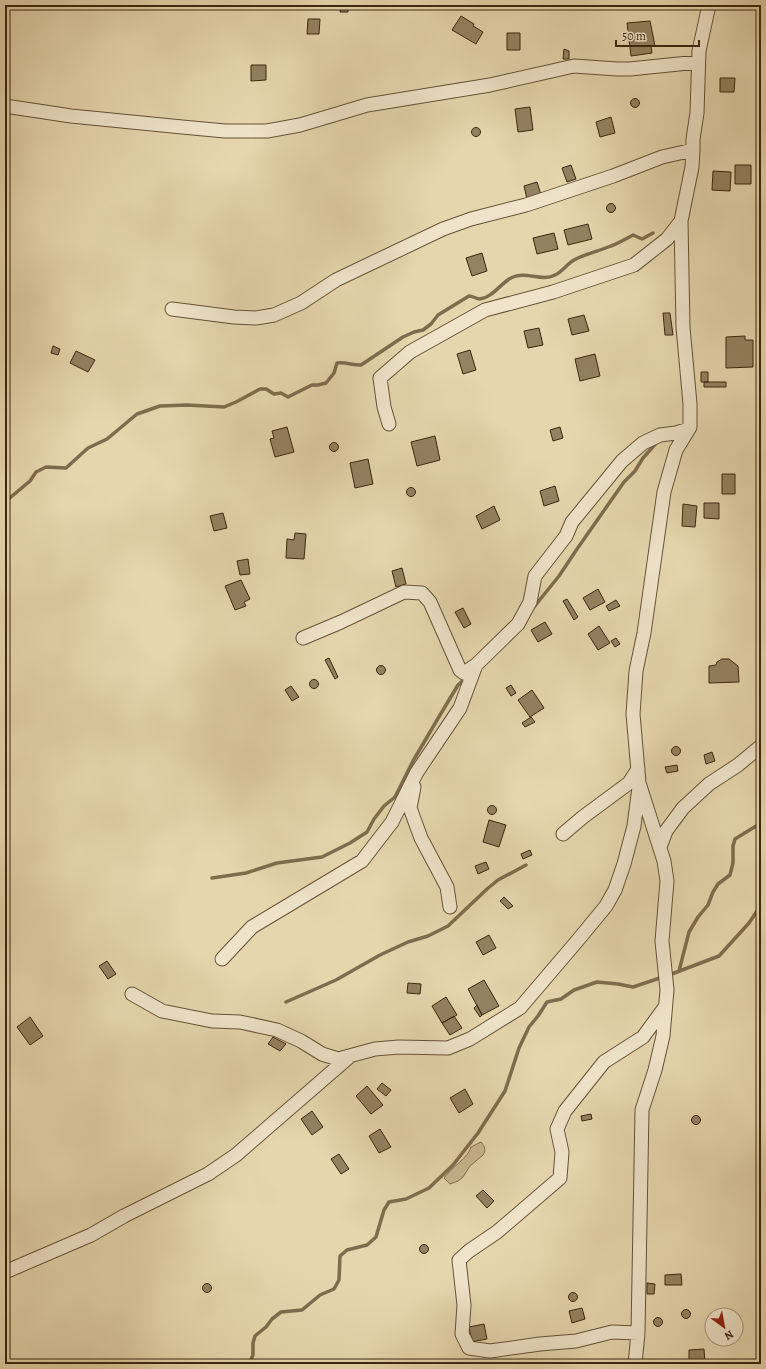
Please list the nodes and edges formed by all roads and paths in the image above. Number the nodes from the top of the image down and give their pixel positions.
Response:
1 (709, 5) edge
2 (698, 62) junction
3 (5, 106) edge
4 (694, 150) junction
5 (681, 221) junction
6 (172, 309) dead end
7 (389, 424) dead end
8 (688, 429) junction
9 (303, 638) dead end
10 (476, 665) junction
11 (761, 746) edge
12 (638, 769) junction
13 (417, 772) junction
14 (639, 783) junction
15 (563, 834) dead end
16 (660, 847) junction
17 (450, 906) dead end
18 (222, 959) dead end
19 (132, 994) dead end
20 (665, 1007) junction
21 (348, 1056) junction
22 (5, 1272) edge
23 (638, 1333) junction
24 (636, 1364) edge

1 - 2 street
2 - 3 street
2 - 4 street
4 - 5 street
4 - 6 street
5 - 7 street
5 - 8 street
8 - 10 street
8 - 12 street
9 - 10 street
10 - 13 street
11 - 16 street
12 - 14 street
12 - 15 street
13 - 17 street
13 - 18 street
14 - 16 street
14 - 21 street
16 - 20 street
19 - 21 street
20 - 23 street
20 - 23 street
21 - 22 street
23 - 24 street

